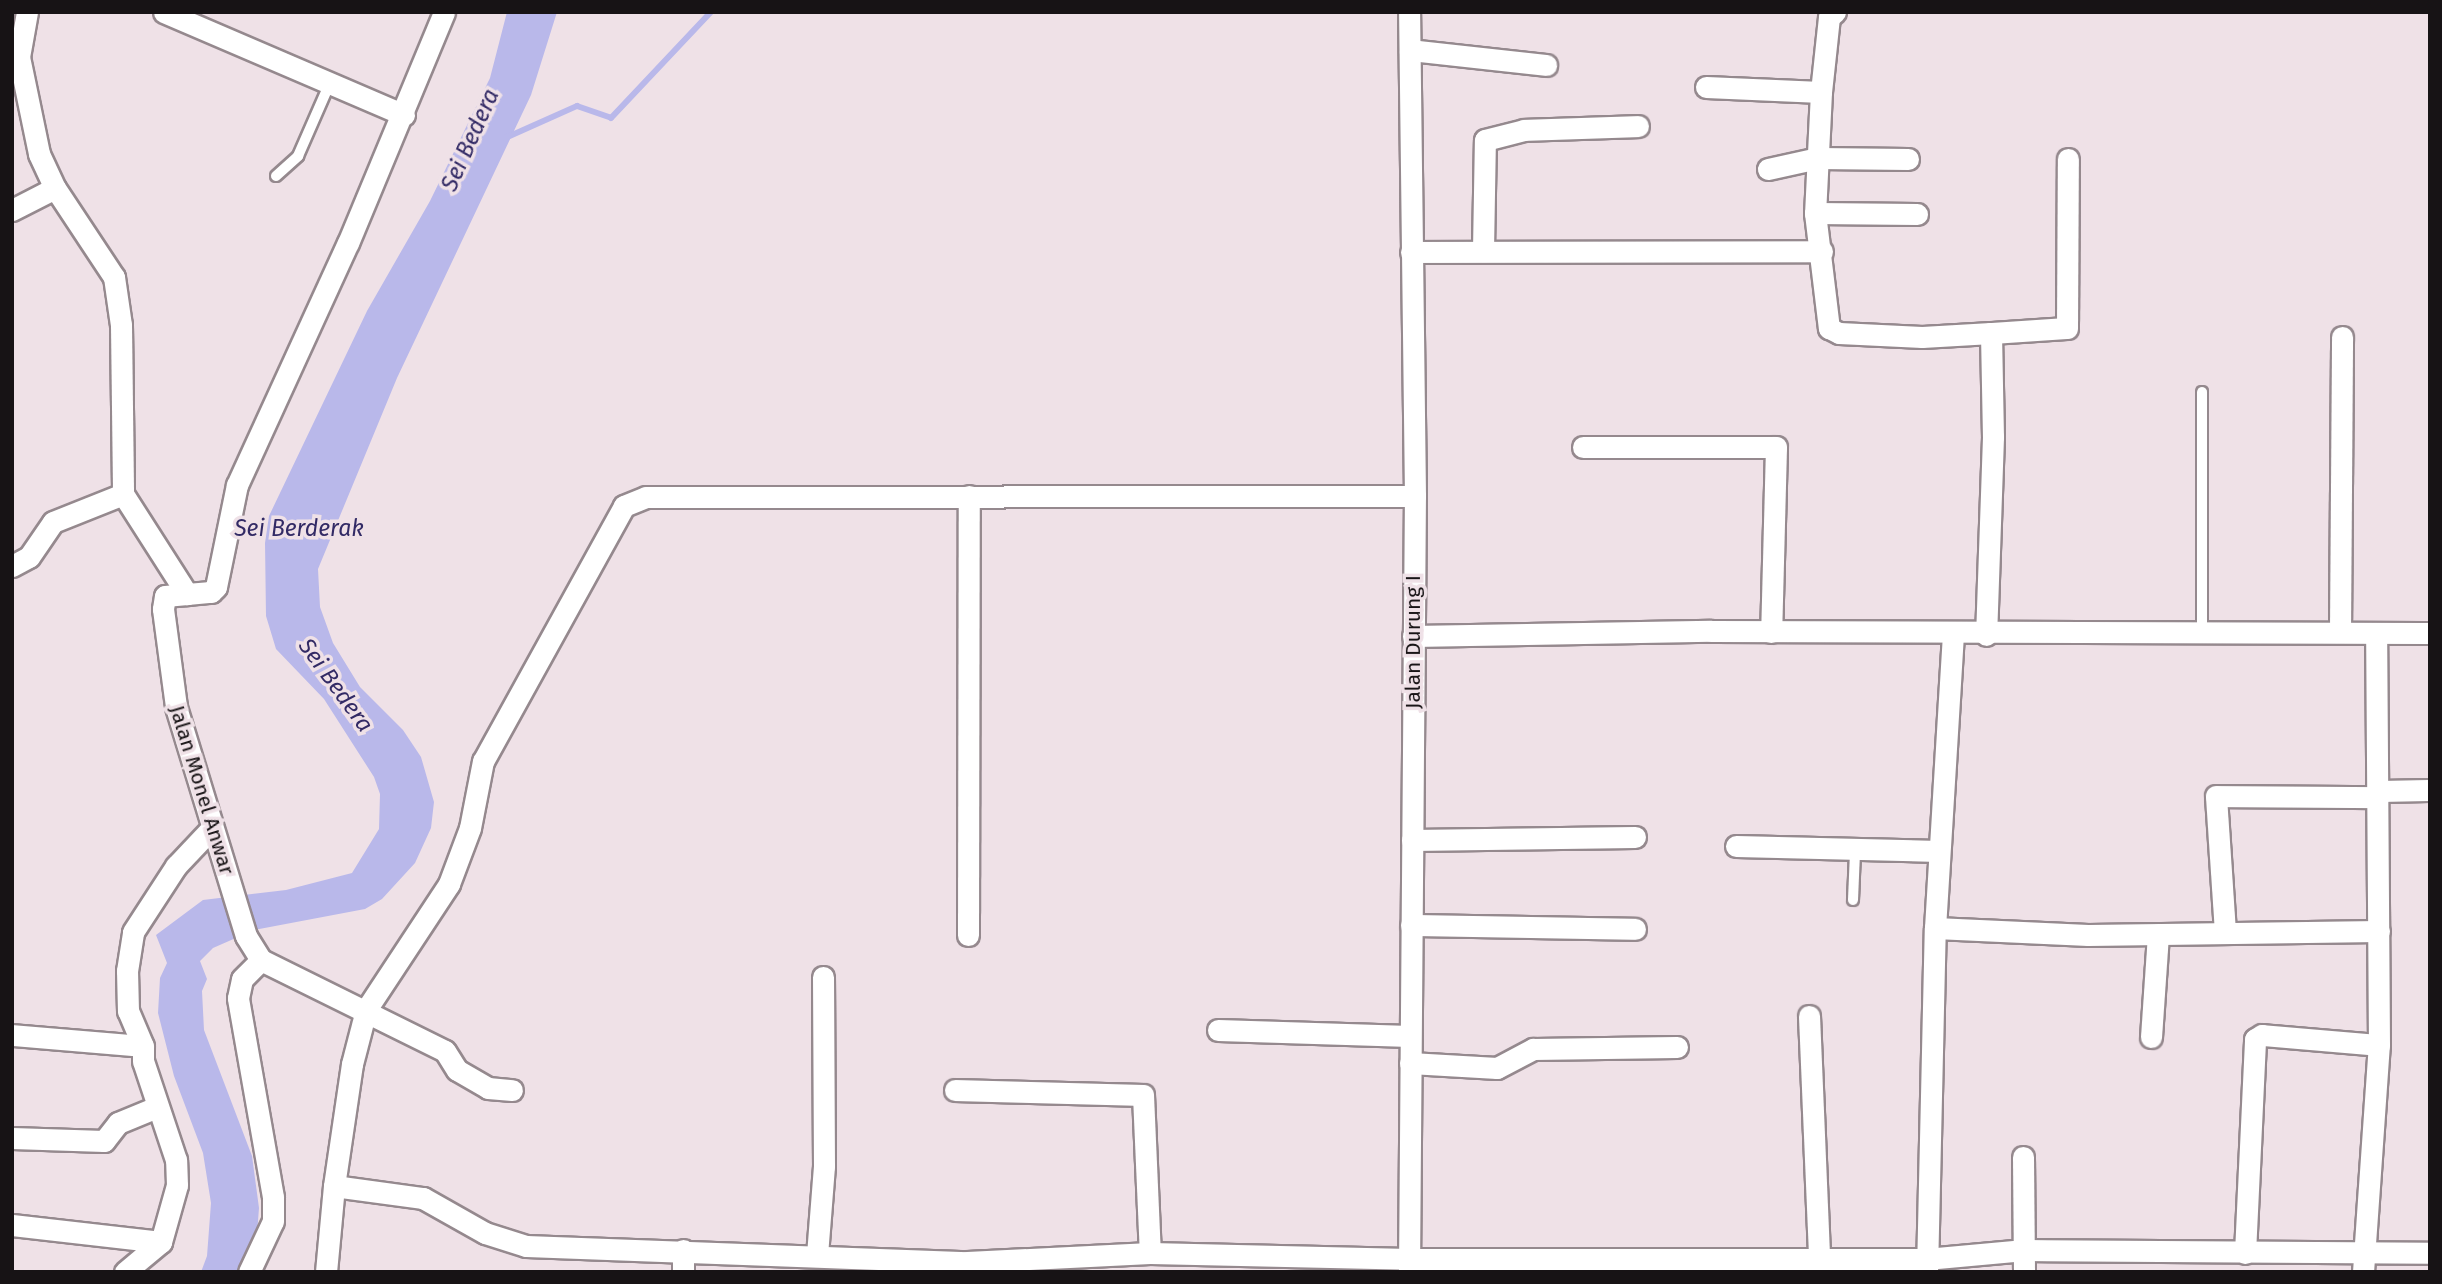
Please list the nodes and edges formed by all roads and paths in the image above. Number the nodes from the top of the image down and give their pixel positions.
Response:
1 (27, 12) edge
2 (164, 12) edge
3 (444, 12) edge
4 (1409, 12) edge
5 (1835, 12) edge
6 (16, 38) edge
7 (1410, 50) junction
8 (1546, 65) dead end
9 (329, 85) junction
10 (1706, 87) dead end
11 (1821, 92) junction
12 (404, 115) junction
13 (1637, 126) dead end
14 (1818, 158) junction
15 (1908, 159) dead end
16 (2068, 159) dead end
17 (1768, 169) dead end
18 (276, 176) dead end
19 (55, 188) junction
20 (12, 210) edge
21 (1815, 213) junction
22 (1917, 214) dead end
23 (1483, 250) junction
24 (1822, 251) junction
25 (1411, 252) junction
26 (1991, 333) junction
27 (2342, 337) dead end
28 (2202, 392) dead end
29 (1583, 447) dead end
30 (123, 494) junction
31 (969, 496) junction
32 (1415, 496) junction
33 (12, 566) edge
34 (187, 594) junction
35 (1771, 632) junction
36 (2340, 632) junction
37 (2202, 633) junction
38 (2376, 633) junction
39 (2430, 633) edge
40 (1953, 635) junction
41 (1986, 635) junction
42 (1413, 636) junction
43 (2430, 790) edge
44 (2378, 794) junction
45 (210, 830) junction
46 (1635, 837) dead end
47 (1412, 840) junction
48 (1737, 846) dead end
49 (1939, 851) junction
50 (1855, 852) junction
51 (1853, 900) dead end
52 (1411, 925) junction
53 (1935, 928) junction
54 (1635, 929) dead end
55 (2379, 931) junction
56 (2225, 932) junction
57 (2158, 934) junction
58 (968, 935) dead end
59 (261, 960) junction
60 (823, 977) dead end
61 (366, 1010) junction
62 (1809, 1016) dead end
63 (1218, 1030) dead end
64 (12, 1035) edge
65 (1410, 1036) junction
66 (2151, 1037) dead end
67 (2379, 1045) junction
68 (143, 1046) junction
69 (1677, 1047) dead end
70 (1410, 1063) junction
71 (512, 1090) dead end
72 (955, 1090) dead end
73 (157, 1107) junction
74 (12, 1138) edge
75 (2023, 1157) dead end
76 (334, 1186) junction
77 (12, 1225) edge
78 (161, 1242) junction
79 (683, 1250) junction
80 (2025, 1250) junction
81 (1150, 1253) junction
82 (2430, 1253) edge
83 (2245, 1254) junction
84 (817, 1255) junction
85 (1819, 1256) junction
86 (2146, 1262) edge
87 (2363, 1263) edge
88 (1179, 1264) edge
89 (1686, 1264) edge
90 (1752, 1264) edge
91 (1409, 1265) edge
92 (1926, 1265) edge
93 (969, 1267) edge
94 (125, 1272) edge
95 (249, 1272) edge
96 (326, 1272) edge
97 (683, 1272) edge
98 (2024, 1272) edge

1 - 6 street
2 - 9 street
3 - 12 street
4 - 7 street, Jalan Durung I
5 - 11 street
6 - 19 street
7 - 8 street
7 - 25 street, Jalan Durung I
9 - 12 street
9 - 18 lane
10 - 11 street
11 - 14 street
12 - 34 street
13 - 23 street
14 - 15 street
14 - 17 street
14 - 21 street
16 - 26 street
19 - 20 street
19 - 30 street
21 - 22 street
21 - 24 street
23 - 24 street
23 - 25 street
24 - 26 street
25 - 32 street, Jalan Durung I
26 - 41 street
27 - 36 street
28 - 37 lane
29 - 35 street
30 - 33 street
30 - 34 street
31 - 32 street
31 - 58 street
31 - 61 street
32 - 42 street, Jalan Durung I
34 - 45 street, Jalan Monel Anwar
35 - 40 street
35 - 42 street
36 - 37 street
36 - 38 street
37 - 41 street
38 - 39 street
38 - 44 street
40 - 41 street
40 - 49 street
42 - 47 street, Jalan Durung I
43 - 44 street
44 - 55 street
44 - 56 street
45 - 59 street, Jalan Monel Anwar
45 - 68 street
46 - 47 street
47 - 52 street, Jalan Durung I
48 - 50 street
49 - 50 street
49 - 53 street
50 - 51 lane
52 - 54 street
52 - 65 street, Jalan Durung I
53 - 57 street
53 - 92 street
55 - 56 street
55 - 67 street
56 - 57 street
57 - 66 street
59 - 61 street
59 - 95 street
60 - 84 street
61 - 71 street
61 - 76 street
62 - 85 street
63 - 65 street
64 - 68 street
65 - 70 street, Jalan Durung I
67 - 83 street
67 - 87 street
68 - 73 street
69 - 70 street
70 - 91 street, Jalan Durung I
72 - 81 street
73 - 74 street
73 - 78 street
75 - 80 street
76 - 79 street
76 - 96 street
77 - 78 street
78 - 94 street
79 - 84 street
79 - 97 street
80 - 86 street
80 - 92 street
80 - 98 street
81 - 88 street
81 - 93 street
82 - 87 street
83 - 86 street
83 - 87 street
84 - 93 street
85 - 90 street
85 - 92 street
88 - 91 street
89 - 90 street
89 - 91 street

